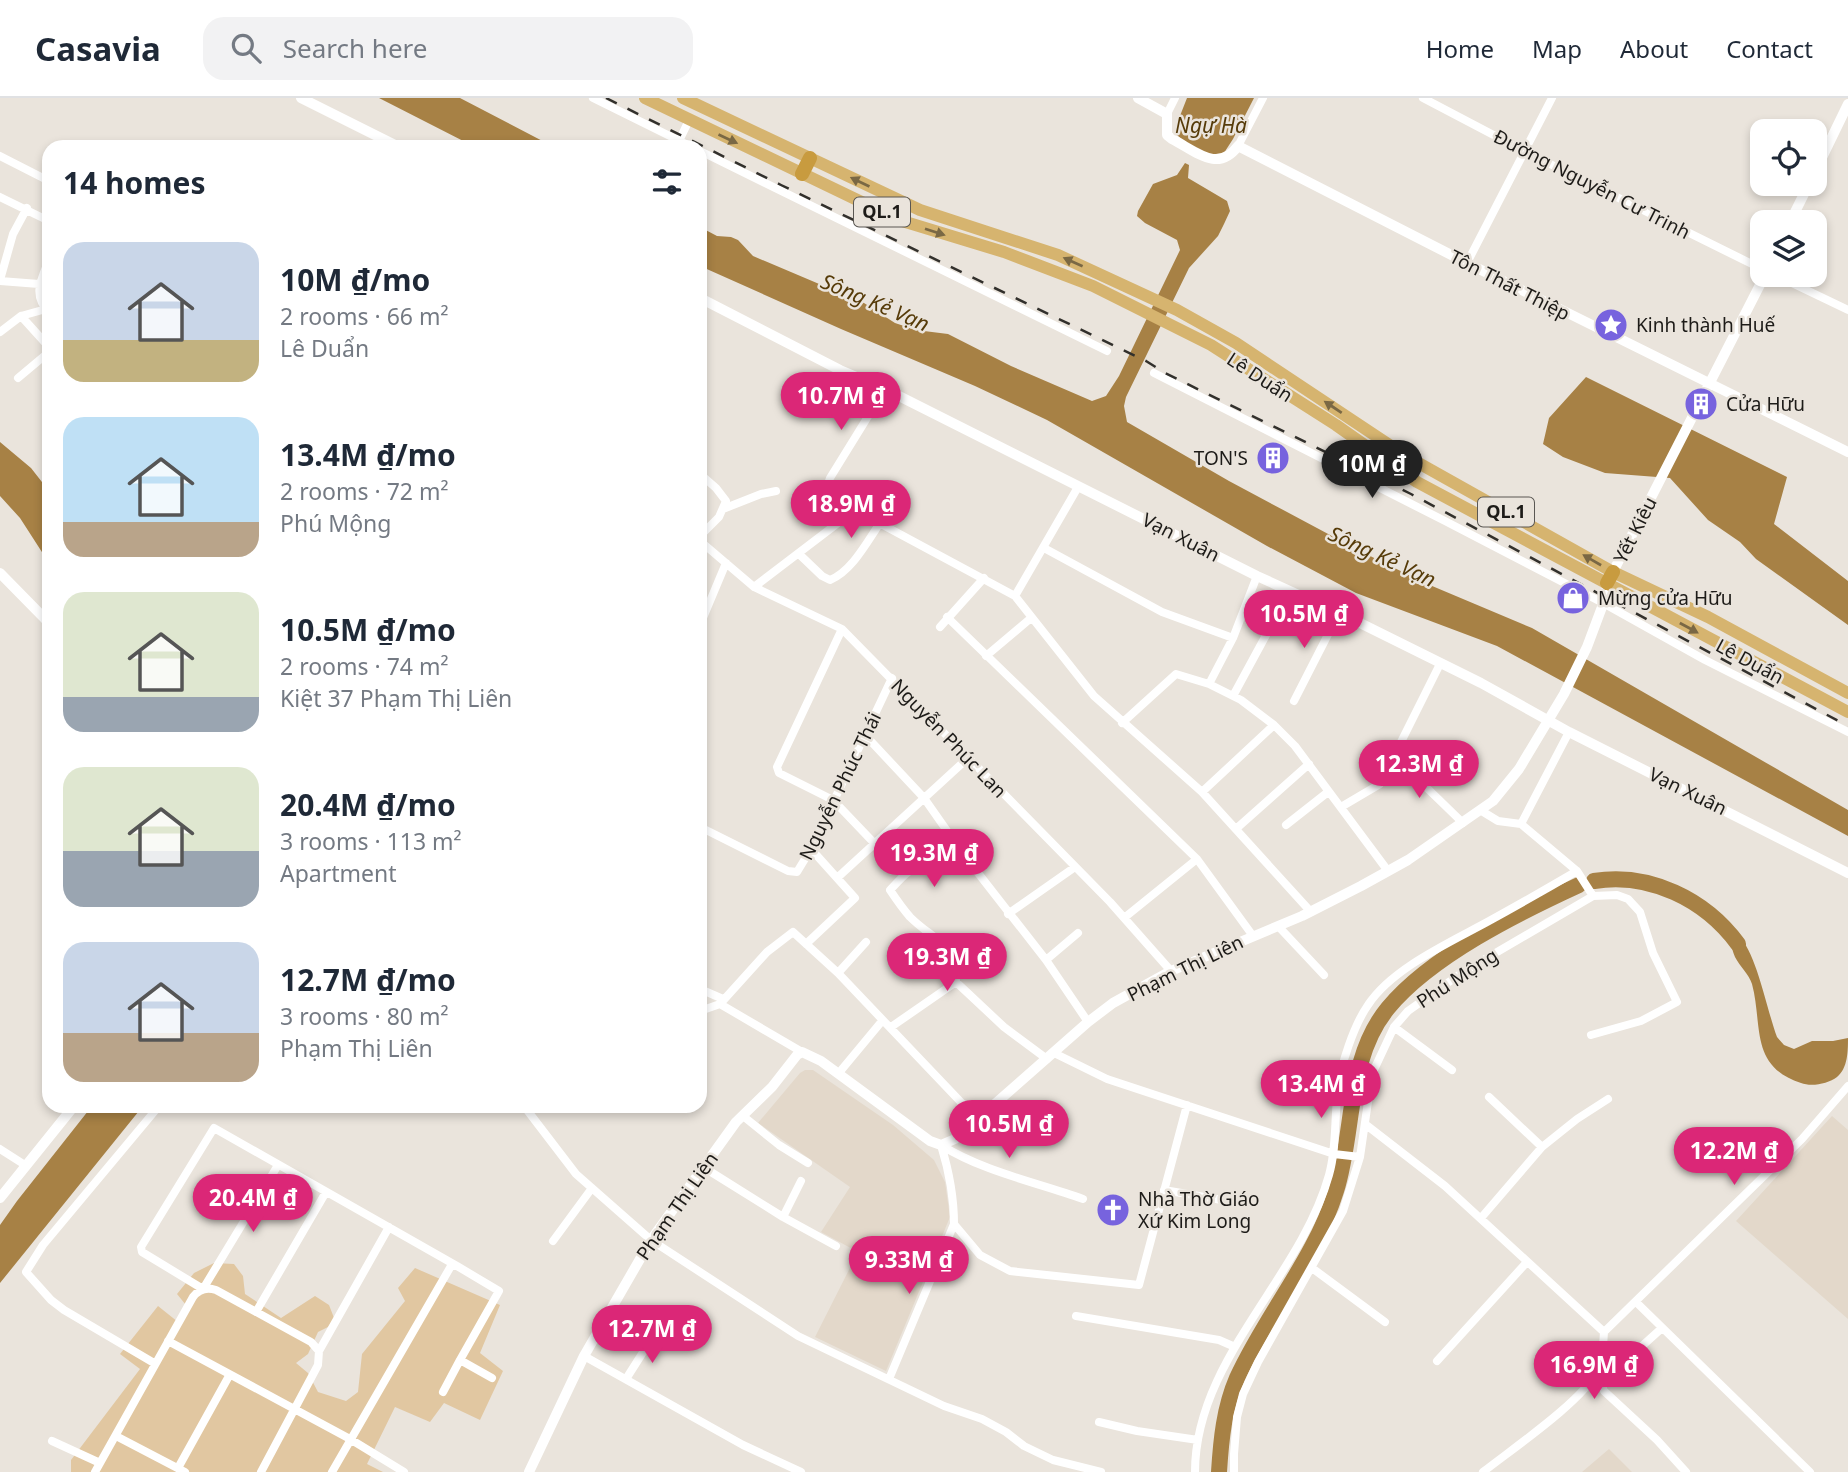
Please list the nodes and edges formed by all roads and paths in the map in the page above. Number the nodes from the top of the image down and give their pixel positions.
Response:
1 (301, 98) edge
2 (593, 98) edge
3 (645, 98) edge
4 (683, 98) edge
5 (1138, 98) edge
6 (1175, 98) edge
7 (1263, 98) edge
8 (1423, 98) edge
9 (1552, 98) edge
10 (1848, 104) edge
11 (1167, 114) junction
12 (689, 120) junction
13 (385, 140) edge
14 (677, 140) edge
15 (679, 140) edge
16 (1238, 146) junction
17 (1827, 147) edge
18 (1524, 151) junction
19 (707, 154) edge
20 (1, 158) edge
21 (810, 158) junction
22 (802, 174) junction
23 (42, 178) edge
24 (0, 197) edge
25 (27, 208) junction
26 (42, 216) edge
27 (1467, 263) junction
28 (1750, 263) edge
29 (0, 280) edge
30 (42, 280) edge
31 (1759, 287) edge
32 (1799, 287) edge
33 (39, 288) junction
34 (42, 289) edge
35 (707, 302) edge
36 (42, 303) edge
37 (1848, 310) edge
38 (42, 311) edge
39 (21, 316) junction
40 (0, 331) edge
41 (42, 341) edge
42 (1107, 351) dead end
43 (42, 356) edge
44 (1154, 373) dead end
45 (18, 378) dead end
46 (1711, 383) junction
47 (885, 389) junction
48 (1848, 452) edge
49 (1406, 456) junction
50 (1397, 470) junction
51 (707, 480) edge
52 (1078, 487) junction
53 (776, 491) dead end
54 (723, 509) junction
55 (855, 510) junction
56 (880, 523) junction
57 (707, 530) edge
58 (707, 545) edge
59 (1044, 548) junction
60 (799, 554) junction
61 (726, 563) junction
62 (0, 572) edge
63 (1257, 576) junction
64 (984, 578) junction
65 (1610, 578) junction
66 (754, 587) junction
67 (1290, 591) junction
68 (1015, 596) junction
69 (1603, 603) junction
70 (707, 608) edge
71 (1339, 613) junction
72 (42, 616) edge
73 (947, 617) junction
74 (1031, 618) junction
75 (940, 627) dead end
76 (842, 629) junction
77 (1233, 638) junction
78 (986, 656) junction
79 (1440, 664) junction
80 (892, 678) junction
81 (1209, 684) junction
82 (1848, 693) edge
83 (1233, 696) junction
84 (1294, 701) dead end
85 (1848, 712) edge
86 (1549, 720) junction
87 (1122, 723) junction
88 (1274, 725) junction
89 (1569, 732) junction
90 (1848, 732) edge
91 (865, 735) junction
92 (969, 757) junction
93 (1395, 757) junction
94 (1309, 764) junction
95 (1202, 792) junction
96 (1328, 792) junction
97 (924, 798) junction
98 (833, 800) junction
99 (1341, 807) junction
100 (1480, 810) junction
101 (1463, 823) junction
102 (1521, 824) junction
103 (1286, 825) dead end
104 (1237, 828) junction
105 (707, 830) edge
106 (875, 844) junction
107 (811, 849) junction
108 (964, 855) junction
109 (1197, 859) junction
110 (1075, 867) junction
111 (1388, 871) junction
112 (1577, 871) junction
113 (1848, 873) edge
114 (837, 878) junction
115 (1593, 896) junction
116 (1311, 912) junction
117 (1008, 914) junction
118 (1124, 918) junction
119 (1278, 926) junction
120 (1078, 933) dead end
121 (1253, 936) junction
122 (866, 942) dead end
123 (806, 944) junction
124 (1046, 960) junction
125 (1171, 971) junction
126 (838, 973) junction
127 (1324, 975) dead end
128 (956, 982) junction
129 (707, 993) edge
130 (722, 1001) junction
131 (707, 1008) edge
132 (883, 1021) junction
133 (1088, 1021) junction
134 (891, 1027) junction
135 (1394, 1027) junction
136 (1591, 1035) dead end
137 (802, 1052) junction
138 (1050, 1056) junction
139 (1452, 1070) dead end
140 (838, 1074) junction
141 (1848, 1086) edge
142 (1489, 1097) dead end
143 (1608, 1099) dead end
144 (1187, 1105) junction
145 (68, 1113) edge
146 (153, 1113) edge
147 (529, 1113) edge
148 (743, 1116) junction
149 (976, 1118) junction
150 (1365, 1124) junction
151 (941, 1145) junction
152 (1542, 1147) junction
153 (0, 1149) edge
154 (1336, 1154) junction
155 (1356, 1157) junction
156 (808, 1163) dead end
157 (25, 1165) junction
158 (278, 1165) junction
159 (703, 1167) junction
160 (801, 1181) dead end
161 (592, 1188) junction
162 (1164, 1189) junction
163 (326, 1192) junction
164 (0, 1198) edge
165 (1083, 1199) dead end
166 (1245, 1204) dead end
167 (783, 1217) junction
168 (1480, 1218) junction
169 (954, 1224) junction
170 (389, 1227) junction
171 (651, 1240) junction
172 (553, 1241) dead end
173 (836, 1246) dead end
174 (1527, 1262) junction
175 (457, 1266) junction
176 (1312, 1268) junction
177 (203, 1289) junction
178 (1636, 1302) junction
179 (256, 1312) junction
180 (1076, 1316) dead end
181 (1385, 1322) dead end
182 (1662, 1328) junction
183 (1604, 1332) junction
184 (654, 1335) dead end
185 (168, 1341) junction
186 (1235, 1347) junction
187 (319, 1352) junction
188 (584, 1356) junction
189 (460, 1360) junction
190 (1437, 1361) dead end
191 (154, 1363) junction
192 (229, 1376) junction
193 (492, 1378) dead end
194 (626, 1379) junction
195 (889, 1379) junction
196 (443, 1392) dead end
197 (293, 1410) junction
198 (1100, 1422) dead end
199 (116, 1436) junction
200 (350, 1439) junction
201 (1198, 1440) junction
202 (52, 1441) dead end
203 (100, 1463) junction
204 (181, 1470) edge
205 (401, 1471) edge
206 (95, 1472) edge
207 (261, 1472) edge
208 (331, 1472) edge
209 (529, 1472) edge
210 (801, 1472) edge
211 (1101, 1472) edge
212 (1195, 1472) edge
213 (1234, 1472) edge
214 (1483, 1472) edge
215 (1686, 1472) edge
216 (1810, 1472) edge

1 - 13 street
2 - 14 street
3 - 12 main road, Lê Duẩn / QL.1
4 - 21 main road, Lê Duẩn / QL.1
5 - 11 street
6 - 11 street
7 - 16 street
8 - 18 street, Đường Nguyễn Cư Trinh
9 - 18 street
10 - 17 street
11 - 16 street
12 - 15 street
12 -> 22 main road, Lê Duẩn / QL.1
16 - 27 street, Tôn Thất Thiệp
18 - 27 street
18 - 28 street, Đường Nguyễn Cư Trinh
19 - 42 street
20 - 23 street
21 - 22 highway
49 -> 21 main road, Lê Duẩn / QL.1
22 -> 50 main road, Lê Duẩn / QL.1
24 - 25 street
25 - 26 street
25 - 29 street
27 - 46 street, Tôn Thất Thiệp
29 - 33 street
30 - 33 street
31 - 46 street
32 - 37 street
33 - 34 street
33 - 36 street
35 - 47 street, Vạn Xuân
38 - 39 street
39 - 40 street
39 - 41 street
43 - 45 street
44 - 69 street
46 - 48 street, Tôn Thất Thiệp
46 - 65 street, Yết Kiêu
47 - 52 street, Vạn Xuân
47 - 55 street
49 - 50 main road
65 -> 49 main road, Lê Duẩn / QL.1
50 - 65 main road, Lê Duẩn / QL.1
51 - 54 street
52 - 59 street
52 - 63 street, Vạn Xuân
53 - 54 street
54 - 57 street
55 - 56 street
55 - 60 street
56 - 60 street
56 - 64 street
58 - 61 street, Nguyễn Phúc Lan
59 - 68 street
59 - 77 street
60 - 66 street
61 - 66 street, Nguyễn Phúc Lan
61 - 70 street
62 - 72 street
63 - 67 street, Vạn Xuân
63 - 77 street
64 - 68 street
64 - 73 street
65 - 69 street, Phạm Thị Liên
65 - 82 main road, Lê Duẩn / QL.1
65 -> 85 main road, Lê Duẩn / QL.1
66 - 76 street, Nguyễn Phúc Lan
67 - 71 street, Vạn Xuân
67 - 83 street
68 - 74 street
69 - 86 street, Phạm Thị Liên
69 - 90 street
71 - 79 street, Vạn Xuân
71 - 84 street
73 - 75 street
73 - 78 street
74 - 78 street
74 - 87 street
76 - 80 street, Nguyễn Phúc Lan
76 - 98 street
77 - 81 street
78 - 109 street
79 - 86 street, Vạn Xuân
79 - 93 street
80 - 91 street, Nguyễn Phúc Thái
80 - 92 street, Nguyễn Phúc Lan
81 - 83 street
81 - 87 street
83 - 88 street
86 - 89 street, Vạn Xuân
86 - 100 street, Phạm Thị Liên
87 - 95 street
88 - 94 street
88 - 95 street
89 - 102 street
89 - 113 street, Vạn Xuân
91 - 97 street
91 - 98 street, Nguyễn Phúc Thái
92 - 97 street
92 - 110 street, Nguyễn Phúc Lan
93 - 99 street
93 - 101 street
94 - 96 street
94 - 104 street
95 - 104 street
96 - 99 street
96 - 103 street
97 - 106 street
97 - 108 street
98 - 106 street
98 - 107 street, Nguyễn Phúc Thái
99 - 111 street
100 - 101 street, Phạm Thị Liên
100 - 102 street
101 - 111 street, Phạm Thị Liên
102 - 112 street
104 - 116 street
105 - 107 street, Nguyễn Phúc Thái
106 - 114 street
107 - 114 street
108 - 117 street
108 - 128 street
109 - 118 street
109 - 121 street
110 - 117 street
110 - 118 street, Nguyễn Phúc Lan
111 - 116 street, Phạm Thị Liên
112 - 115 street
112 - 154 street
114 - 123 street
115 - 135 street, Phú Mộng
115 - 136 street
116 - 119 street, Phạm Thị Liên
117 - 124 street
118 - 125 street, Nguyễn Phúc Lan
119 - 121 street, Phạm Thị Liên
119 - 127 street
120 - 124 street
121 - 125 street, Phạm Thị Liên
122 - 126 street
123 - 126 street
123 - 130 street
124 - 133 street
125 - 133 street, Phạm Thị Liên
126 - 132 street
128 - 134 street
128 - 138 street
129 - 130 street
130 - 131 street
130 - 137 street
132 - 134 street
132 - 140 street
133 - 138 street, Phạm Thị Liên
134 - 149 street
135 - 139 street
135 - 150 street, Phú Mộng
137 - 140 street
137 - 148 street, Phạm Thị Liên
138 - 144 street
138 - 149 street, Phạm Thị Liên
140 - 151 street
141 - 178 street
142 - 152 street
143 - 152 street
144 - 154 street
144 - 162 street
145 - 157 street
146 - 191 street
147 - 161 street
148 - 156 street
148 - 159 street, Phạm Thị Liên
149 - 151 street, Phạm Thị Liên
150 - 155 street, Phú Mộng
150 - 168 street
151 - 165 street
151 - 169 street
152 - 168 street
153 - 157 street
154 - 155 street
154 - 186 street
155 - 176 street, Phú Mộng
157 - 164 street
158 - 163 street
158 - 177 street
158 - 177 street
159 - 167 street
159 - 171 street, Phạm Thị Liên
160 - 167 street
161 - 171 street
161 - 172 street
162 - 166 street
162 - 169 street
163 - 170 street
163 - 179 street
167 - 173 street
168 - 174 street
169 - 195 street
170 - 175 street
170 - 187 street
171 - 188 street, Phạm Thị Liên
171 - 195 street
174 - 183 street
174 - 190 street
175 - 189 street
175 - 200 street
176 - 181 street
176 - 213 street, Phú Mộng
177 - 179 street
177 - 185 street
178 - 182 street
178 - 183 street
179 - 187 street
180 - 186 street
182 - 215 street
182 - 216 street
183 - 214 street
184 - 194 street
185 - 191 street
185 - 192 street
186 - 201 street
187 - 197 street
188 - 194 street
188 - 209 street, Phạm Thị Liên
189 - 193 street
189 - 196 street
191 - 199 street
192 - 197 street
192 - 204 street
194 - 210 street
195 - 211 street
197 - 200 street
197 - 207 street
198 - 201 street
199 - 203 street
199 - 204 street
200 - 205 street
200 - 208 street
201 - 212 street
202 - 203 street
203 - 206 street

